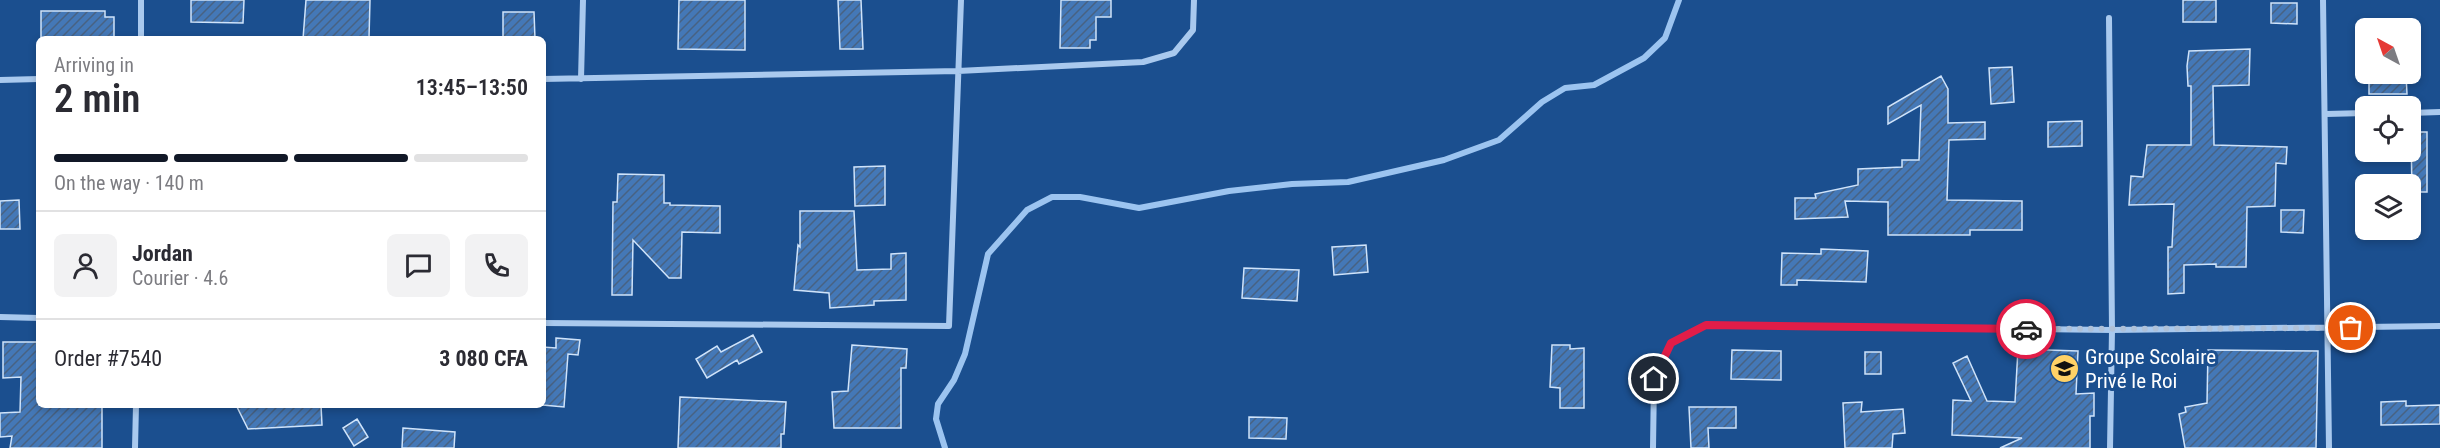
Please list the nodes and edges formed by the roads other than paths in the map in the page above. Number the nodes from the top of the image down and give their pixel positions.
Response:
1 (141, 0) edge
2 (583, 0) edge
3 (961, 0) edge
4 (1194, 0) edge
5 (2323, 0) edge
6 (2109, 18) dead end
7 (141, 36) edge
8 (958, 71) junction
9 (36, 79) edge
10 (546, 79) edge
11 (581, 79) junction
12 (0, 80) edge
13 (2440, 112) edge
14 (2355, 113) edge
15 (2421, 113) edge
16 (2326, 114) junction
17 (0, 317) edge
18 (36, 318) edge
19 (546, 323) edge
20 (2440, 326) edge
21 (2329, 329) junction
22 (2112, 330) junction
23 (136, 408) edge
24 (135, 448) edge
25 (1653, 448) edge
26 (2110, 448) edge
27 (2330, 448) edge

1 - 7 street
2 - 11 street
3 - 8 street
4 - 8 street
5 - 16 street
6 - 22 street
8 - 11 street
8 - 19 street
9 - 12 street
10 - 11 street
13 - 15 street
14 - 16 street
16 - 21 street
17 - 18 street
20 - 21 street
21 - 22 street
21 - 27 street
22 - 25 street
22 - 26 street
23 - 24 street

